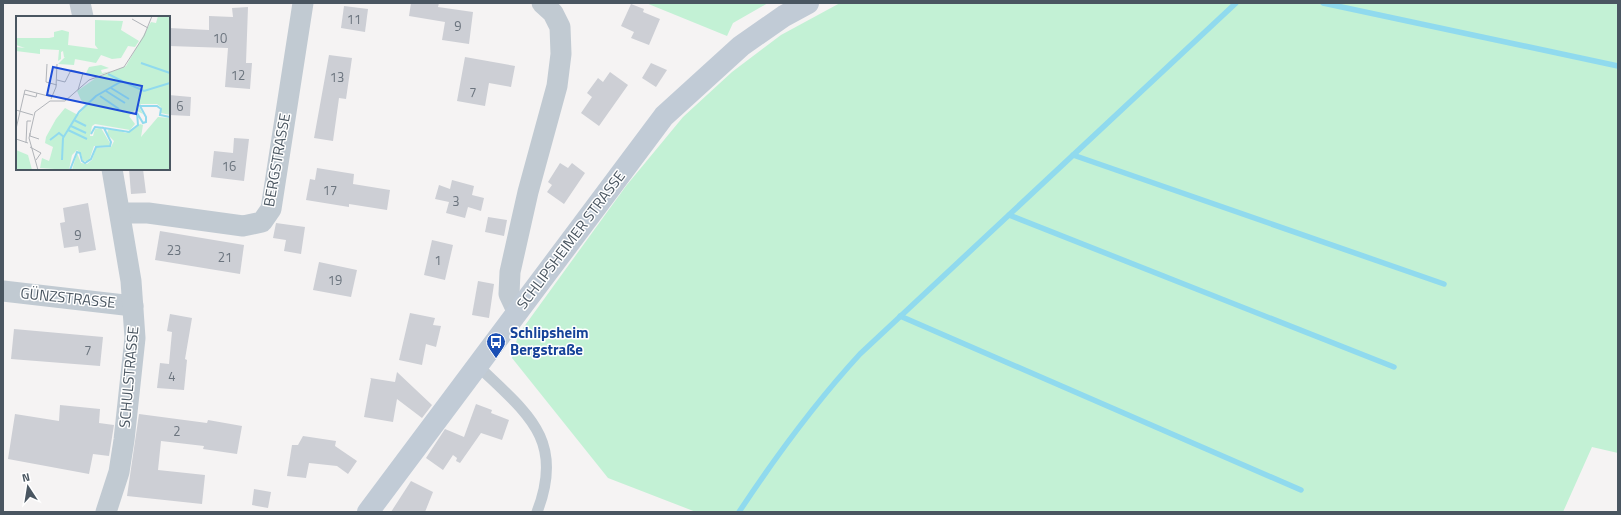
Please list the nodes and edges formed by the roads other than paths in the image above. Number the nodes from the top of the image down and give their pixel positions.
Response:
1 (80, 3) edge
2 (304, 3) edge
3 (542, 3) edge
4 (808, 3) edge
5 (83, 16) edge
6 (112, 170) edge
7 (120, 213) junction
8 (3, 291) edge
9 (133, 306) junction
10 (517, 311) junction
11 (477, 365) junction
12 (106, 512) edge
13 (368, 512) edge
14 (537, 512) edge

1 - 5 street
2 - 7 street, BERGSTRASSE
3 - 10 street
4 - 10 street, SCHLIPSHEIMER STRASSE
6 - 7 street, SCHULSTRASSE
7 - 9 street, SCHULSTRASSE
8 - 9 street, GÜNZSTRASSE
9 - 12 street, SCHULSTRASSE
10 - 11 street, SCHLIPSHEIMER STRASSE
11 - 13 street, SCHLIPSHEIMER STRASSE
11 - 14 lane

